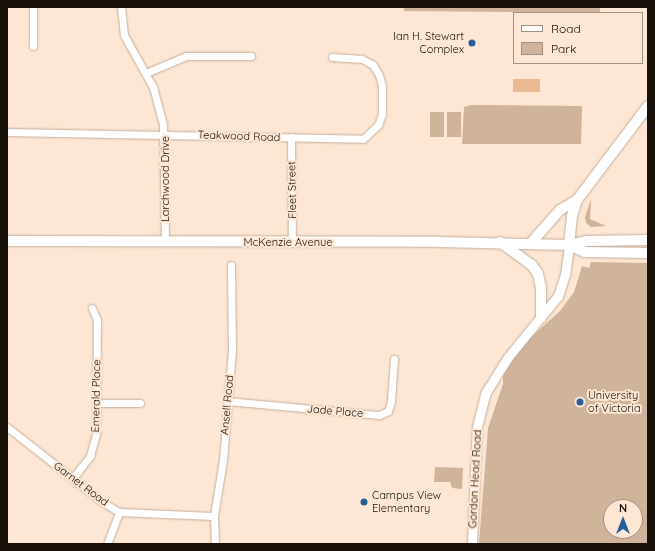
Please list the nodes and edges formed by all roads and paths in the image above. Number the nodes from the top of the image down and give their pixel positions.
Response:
1 (33, 7) edge
2 (121, 7) edge
3 (33, 46) dead end
4 (251, 56) dead end
5 (332, 57) dead end
6 (146, 73) junction
7 (648, 106) edge
8 (7, 132) edge
9 (165, 133) junction
10 (291, 138) junction
11 (577, 200) junction
12 (648, 240) edge
13 (7, 241) edge
14 (165, 241) junction
15 (500, 242) junction
16 (292, 243) junction
17 (530, 244) junction
18 (569, 245) junction
19 (648, 253) edge
20 (231, 265) dead end
21 (92, 308) dead end
22 (541, 318) junction
23 (394, 359) dead end
24 (227, 401) junction
25 (97, 403) junction
26 (140, 403) dead end
27 (7, 427) edge
28 (73, 478) junction
29 (120, 512) junction
30 (214, 516) junction
31 (107, 544) edge
32 (215, 544) edge
33 (472, 544) edge

1 - 3 street
2 - 6 street, Larchwood Drive
4 - 6 street
5 - 10 street, Teakwood Road
6 - 9 street, Larchwood Drive
7 - 11 main road, Gordon Head Road
8 - 9 street, Teakwood Road
9 - 10 street, Teakwood Road
9 - 14 street, Larchwood Drive
10 - 16 street, Fleet Street
11 - 17 main road
11 - 18 main road, Gordon Head Road
12 - 18 main road, McKenzie Avenue
13 - 14 main road, McKenzie Avenue
14 - 16 main road, McKenzie Avenue
15 - 16 main road, McKenzie Avenue
15 - 17 main road, McKenzie Avenue
15 - 22 main road
17 - 18 main road, McKenzie Avenue
18 - 19 main road, McKenzie Avenue
18 - 22 street, Gordon Head Road
20 - 24 street, Ansell Road
21 - 25 street, Emerald Place
22 - 33 street, Gordon Head Road
23 - 24 street, Jade Place
24 - 30 street, Ansell Road
25 - 26 street
25 - 28 street, Emerald Place
27 - 28 street, Garnet Road
28 - 29 street, Garnet Road
29 - 30 street, Garnet Road
29 - 31 street
30 - 32 street, Ansell Road

